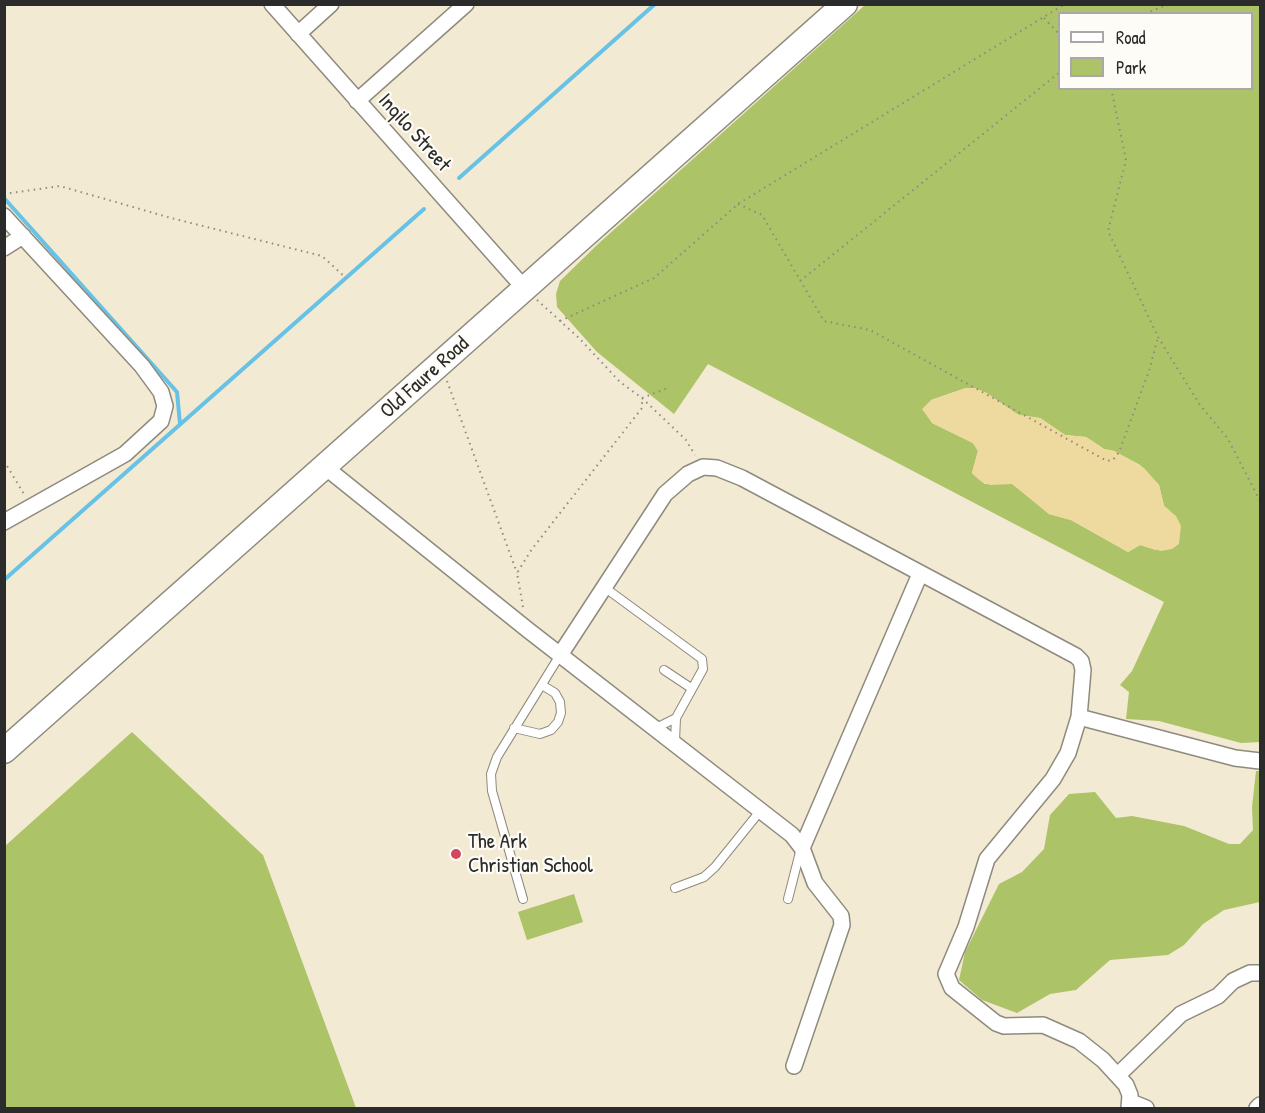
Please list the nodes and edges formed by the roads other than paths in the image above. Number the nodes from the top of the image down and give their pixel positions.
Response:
1 (272, 4) edge
2 (331, 4) edge
3 (466, 4) edge
4 (845, 4) edge
5 (298, 34) junction
6 (357, 101) junction
7 (4, 216) edge
8 (23, 236) junction
9 (4, 248) edge
10 (525, 289) junction
11 (325, 467) junction
12 (4, 522) edge
13 (920, 574) junction
14 (604, 587) junction
15 (560, 655) junction
16 (664, 670) dead end
17 (542, 685) junction
18 (691, 688) junction
19 (1079, 717) junction
20 (676, 718) junction
21 (514, 728) junction
22 (656, 728) junction
23 (676, 743) junction
24 (4, 751) edge
25 (1260, 761) edge
26 (761, 810) junction
27 (802, 848) junction
28 (675, 888) dead end
29 (523, 899) dead end
30 (788, 899) dead end
31 (1260, 973) edge
32 (794, 1066) dead end
33 (1118, 1075) junction
34 (1130, 1105) edge
35 (1260, 1105) edge
36 (1146, 1108) edge
37 (1257, 1108) edge

1 - 5 street, Inqilo Street
2 - 5 street
3 - 6 street
4 - 10 main road, Old Faure Road
5 - 6 street, Inqilo Street
6 - 10 street, Inqilo Street
7 - 8 street
8 - 9 street
8 - 12 street
10 - 11 main road, Old Faure Road
11 - 15 street
11 - 24 main road, Old Faure Road
13 - 14 street
13 - 19 street
13 - 27 street
14 - 15 street
14 - 18 lane
15 - 17 lane
15 - 22 street
16 - 18 lane
17 - 21 lane
17 - 21 lane
18 - 20 lane
19 - 25 street
19 - 33 street
20 - 22 lane
20 - 23 lane
21 - 29 lane
22 - 23 street
23 - 26 street
26 - 27 street
26 - 28 lane
27 - 30 lane
27 - 32 street
31 - 33 street
33 - 34 street
34 - 36 street
35 - 37 street

